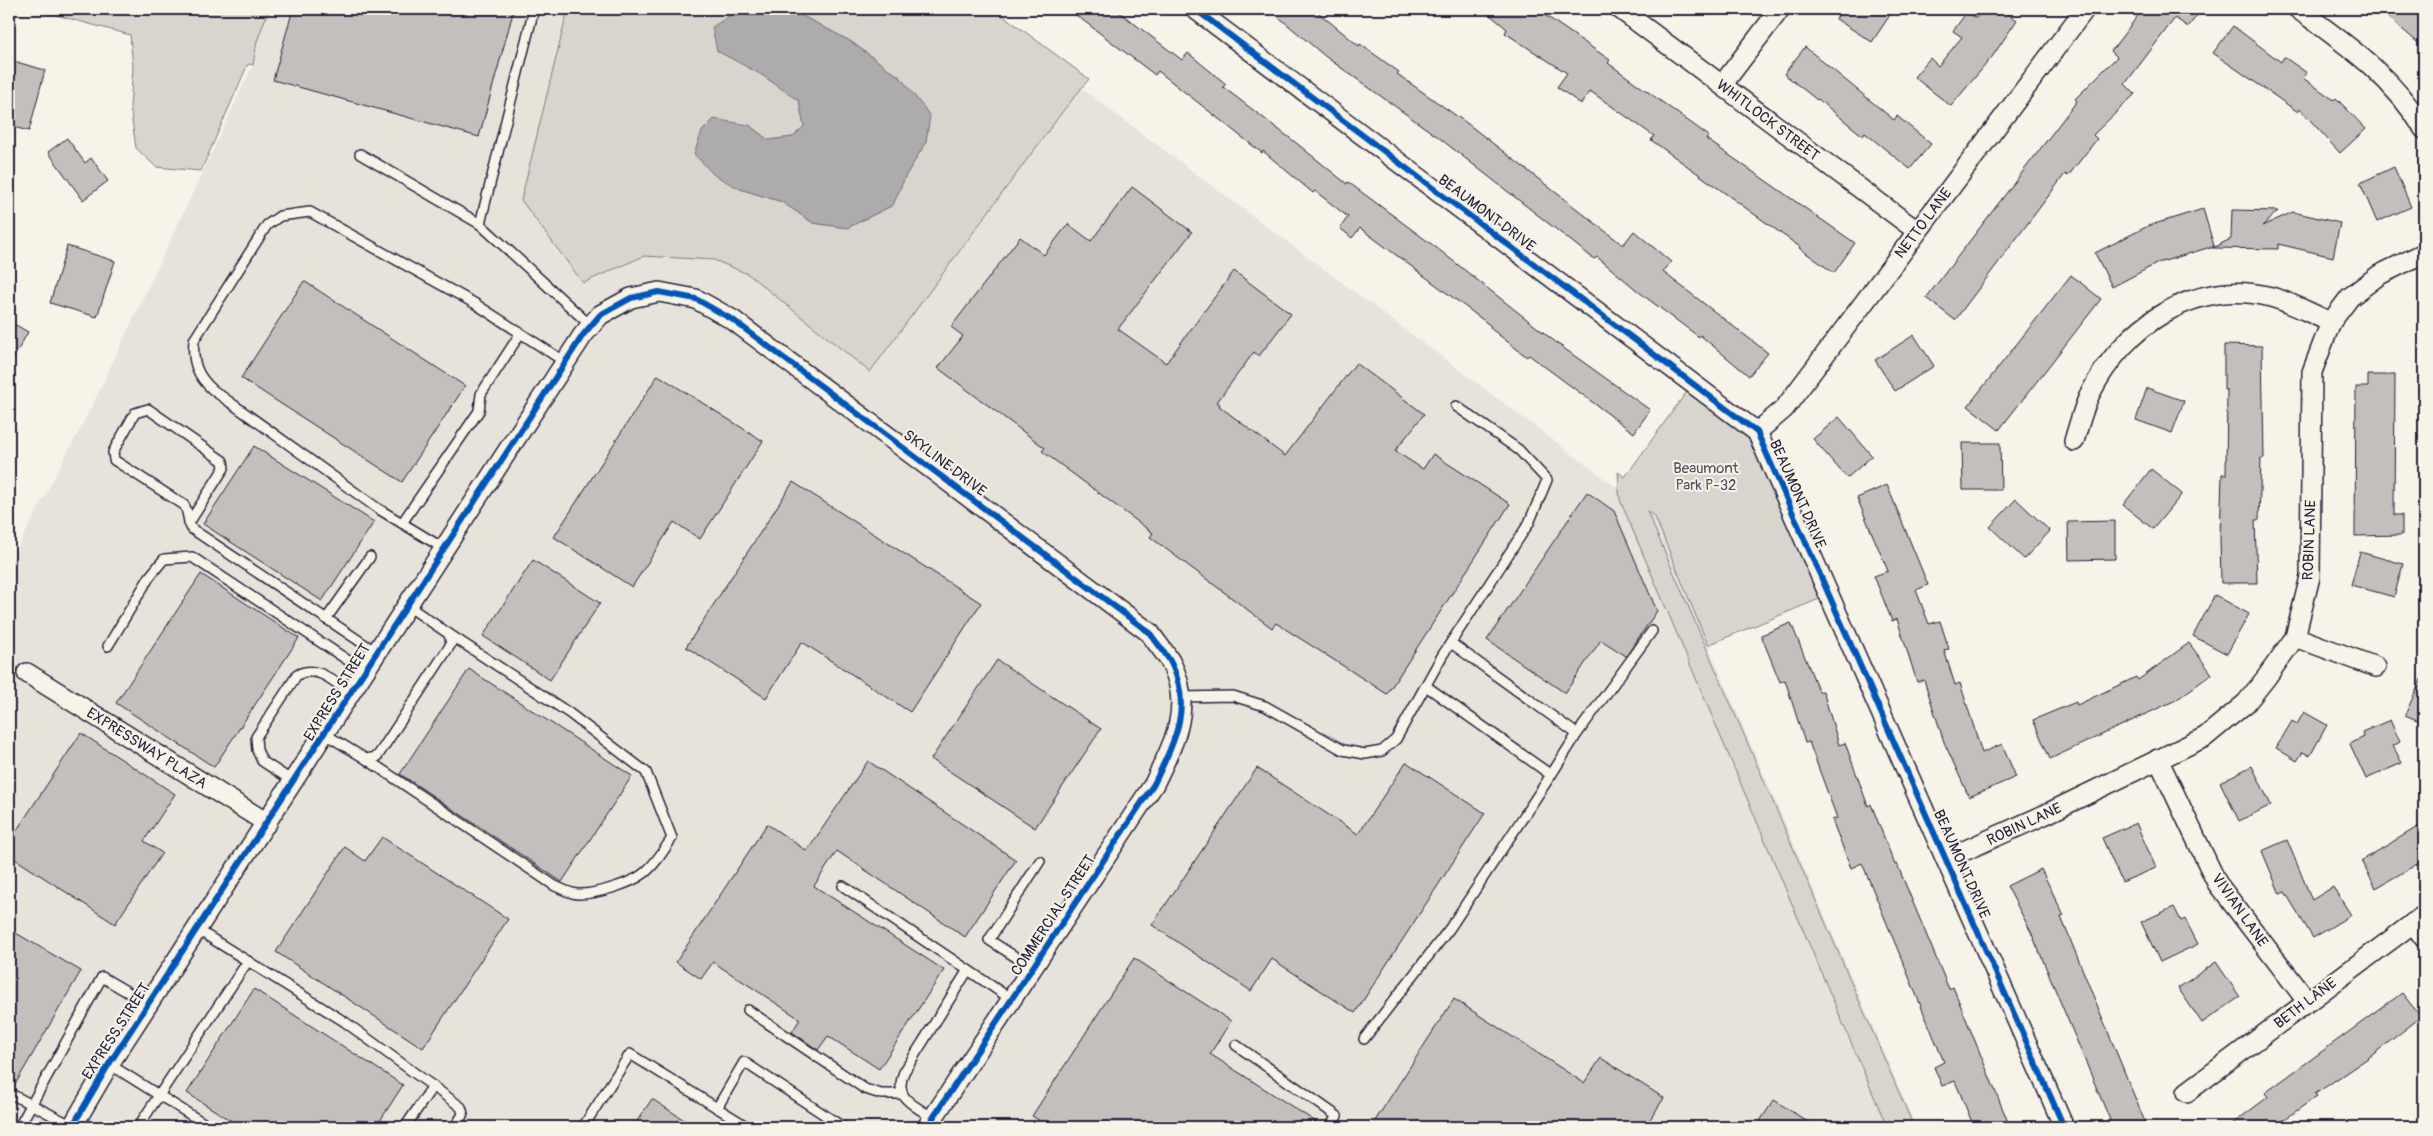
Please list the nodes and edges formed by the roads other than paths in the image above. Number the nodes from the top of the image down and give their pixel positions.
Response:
1 (534, 9) edge
2 (1194, 9) edge
3 (1620, 9) edge
4 (1780, 9) edge
5 (2085, 9) edge
6 (2298, 9) edge
7 (1722, 86) junction
8 (2424, 129) edge
9 (360, 154) dead end
10 (480, 224) junction
11 (1916, 231) junction
12 (2424, 254) edge
13 (645, 294) joint
14 (2331, 322) junction
15 (591, 326) junction
16 (520, 334) junction
17 (565, 362) junction
18 (1456, 406) dead end
19 (1757, 432) junction
20 (2074, 441) dead end
21 (189, 523) junction
22 (402, 523) junction
23 (443, 548) junction
24 (370, 557) dead end
25 (408, 606) junction
26 (326, 619) junction
27 (1652, 631) dead end
28 (449, 634) junction
29 (2295, 636) junction
30 (1451, 643) junction
31 (108, 646) dead end
32 (376, 652) junction
33 (2376, 666) dead end
34 (364, 671) junction
35 (26, 674) dead end
36 (1426, 686) junction
37 (350, 693) junction
38 (1182, 703) junction
39 (325, 734) junction
40 (1577, 734) junction
41 (366, 759) junction
42 (2158, 759) junction
43 (1551, 775) junction
44 (294, 782) junction
45 (267, 823) junction
46 (1946, 859) junction
47 (1040, 861) dead end
48 (843, 886) dead end
49 (2421, 926) edge
50 (198, 930) junction
51 (248, 961) junction
52 (1034, 968) junction
53 (968, 970) junction
54 (1011, 999) junction
55 (2307, 1001) junction
56 (148, 1004) junction
57 (748, 1010) dead end
58 (1364, 1039) dead end
59 (1236, 1045) dead end
60 (109, 1064) junction
61 (432, 1086) junction
62 (9, 1092) edge
63 (2187, 1092) dead end
64 (901, 1094) junction
65 (159, 1095) junction
66 (31, 1104) junction
67 (717, 1108) junction
68 (929, 1125) edge
69 (19, 1127) edge
70 (73, 1127) edge
71 (138, 1127) edge
72 (210, 1127) edge
73 (405, 1127) edge
74 (455, 1127) edge
75 (583, 1127) edge
76 (748, 1127) edge
77 (844, 1127) edge
78 (1330, 1127) edge
79 (2064, 1127) edge

1 - 10 lane
2 - 19 street, BEAUMONT DRIVE
3 - 7 street, WHITLOCK STREET
4 - 7 street
5 - 11 street, NETTO LANE
6 - 8 street
7 - 11 street, WHITLOCK STREET
9 - 10 lane
10 - 15 lane
11 - 19 street, NETTO LANE
12 - 14 street, ROBIN LANE
13 - 15 street, EXPRESS STREET
13 - 38 street, SKYLINE DRIVE
14 - 20 street
14 - 29 street, ROBIN LANE
15 - 17 street, EXPRESS STREET
16 - 17 lane
16 - 22 lane
16 - 22 lane
17 - 23 street, EXPRESS STREET
18 - 30 lane
19 - 46 street, BEAUMONT DRIVE
21 - 21 lane
21 - 26 lane
22 - 23 lane
23 - 25 street, EXPRESS STREET
24 - 26 lane
25 - 28 lane
25 - 32 street, EXPRESS STREET
26 - 32 lane
27 - 40 lane
28 - 41 lane
28 - 41 lane
29 - 33 street
29 - 42 street, ROBIN LANE
30 - 36 lane
30 - 40 lane
31 - 34 lane
32 - 34 street, EXPRESS STREET
34 - 37 street, EXPRESS STREET
35 - 45 street, EXPRESSWAY PLAZA
36 - 38 lane
36 - 43 lane
37 - 39 street, EXPRESS STREET
37 - 44 lane
38 - 52 street, COMMERCIAL STREET
39 - 41 lane
39 - 44 street, EXPRESS STREET
40 - 43 lane
42 - 46 street, ROBIN LANE
42 - 55 street, VIVIAN LANE
43 - 58 lane
44 - 45 street, EXPRESS STREET
45 - 50 street, EXPRESS STREET
46 - 79 street, BEAUMONT DRIVE
47 - 52 lane
48 - 53 lane
49 - 55 street, BETH LANE
50 - 51 lane
50 - 56 street, EXPRESS STREET
51 - 61 lane
51 - 65 lane
52 - 54 street, COMMERCIAL STREET
53 - 54 lane
53 - 64 lane
54 - 68 street, COMMERCIAL STREET
55 - 63 street, BETH LANE
56 - 60 street, EXPRESS STREET
56 - 66 lane
57 - 64 lane
59 - 78 lane
60 - 65 lane
60 - 70 street, EXPRESS STREET
61 - 73 lane
61 - 74 lane
62 - 66 lane
64 - 68 lane
65 - 71 lane
65 - 72 lane
66 - 69 lane
66 - 70 lane
67 - 75 lane
67 - 76 lane
67 - 77 lane

